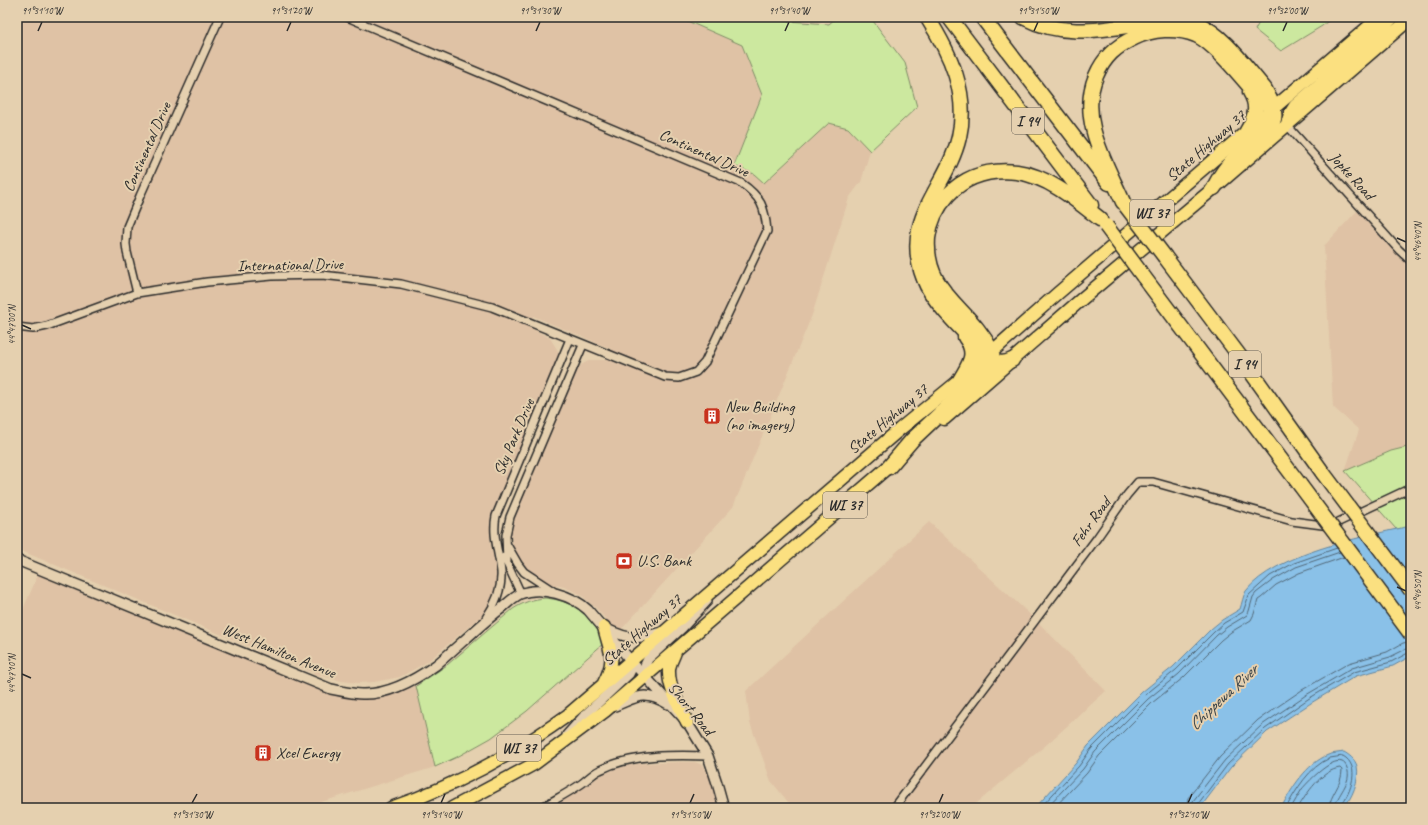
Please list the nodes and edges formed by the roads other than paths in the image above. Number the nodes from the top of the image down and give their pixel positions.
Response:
1 (220, 17) edge
2 (347, 17) edge
3 (927, 17) edge
4 (949, 17) edge
5 (982, 17) edge
6 (1023, 17) edge
7 (1380, 17) edge
8 (1393, 17) edge
9 (1411, 18) edge
10 (1235, 70) junction
11 (1273, 109) junction
12 (1287, 126) junction
13 (1247, 132) junction
14 (1214, 188) junction
15 (1124, 204) junction
16 (1103, 222) junction
17 (1411, 261) edge
18 (137, 293) junction
19 (950, 316) junction
20 (17, 327) edge
21 (570, 339) junction
22 (583, 345) junction
23 (991, 356) junction
24 (1012, 360) junction
25 (960, 380) junction
26 (889, 467) junction
27 (1411, 488) edge
28 (506, 542) junction
29 (497, 547) junction
30 (17, 560) edge
31 (507, 561) junction
32 (726, 578) junction
33 (1411, 590) edge
34 (557, 593) junction
35 (521, 594) junction
36 (481, 626) junction
37 (604, 627) junction
38 (664, 632) junction
39 (1411, 634) edge
40 (676, 649) junction
41 (631, 661) junction
42 (645, 676) junction
43 (602, 686) junction
44 (674, 708) junction
45 (608, 709) junction
46 (687, 722) junction
47 (559, 746) junction
48 (708, 756) junction
49 (391, 808) edge
50 (452, 808) edge
51 (541, 808) edge
52 (724, 808) edge
53 (894, 808) edge

1 - 18 street, Continental Drive
2 - 22 street, Continental Drive
3 - 19 highway
4 - 16 highway, I 94
5 - 15 highway, I 94
6 - 11 highway
7 - 11 main road, State Highway 37 / WI 37
8 - 12 main road
9 - 12 main road, WI 37
10 - 11 highway
10 - 13 highway
10 - 15 highway
11 - 12 street, Jopke Road
11 - 13 main road, State Highway 37 / WI 37
11 - 14 highway
12 - 14 main road, WI 37
12 - 17 street, Jopke Road
13 - 23 main road, State Highway 37 / WI 37
14 - 24 main road, WI 37
15 - 33 highway, I 94, bridge
16 - 23 highway
16 - 39 highway, I 94, bridge
18 - 20 street, International Drive
18 - 21 street, International Drive
19 - 23 highway
19 - 25 highway
21 - 22 street, International Drive
21 - 29 street, Sky Park Drive
22 - 28 street, Sky Park Drive
23 - 24 highway
23 - 25 main road, State Highway 37 / WI 37
23 - 26 highway
24 - 26 main road, WI 37
25 - 32 main road, State Highway 37 / WI 37
26 - 40 main road, WI 37
27 - 53 street, Fehr Road
28 - 31 street, Sky Park Drive
28 - 34 street
29 - 31 street, Sky Park Drive
29 - 36 street, Sky Park Drive
30 - 36 street, West Hamilton Avenue
31 - 35 street, Sky Park Drive
32 - 38 main road, State Highway 37 / WI 37
32 - 42 street
34 - 35 street
34 - 37 street
35 - 36 street, West Hamilton Avenue
37 - 38 street
37 - 41 street
37 - 43 main road
38 - 41 main road, State Highway 37 / WI 37
40 - 42 main road, WI 37
40 - 46 main road
41 - 42 street
41 - 43 main road, State Highway 37 / WI 37
41 - 47 street
42 - 44 street, Short Road
42 - 45 main road, WI 37
43 - 49 main road, State Highway 37 / WI 37
44 - 45 street
44 - 46 street, Short Road
45 - 47 main road, WI 37
46 - 48 street, Short Road
47 - 50 main road, WI 37
48 - 51 street
48 - 52 street, Short Road

